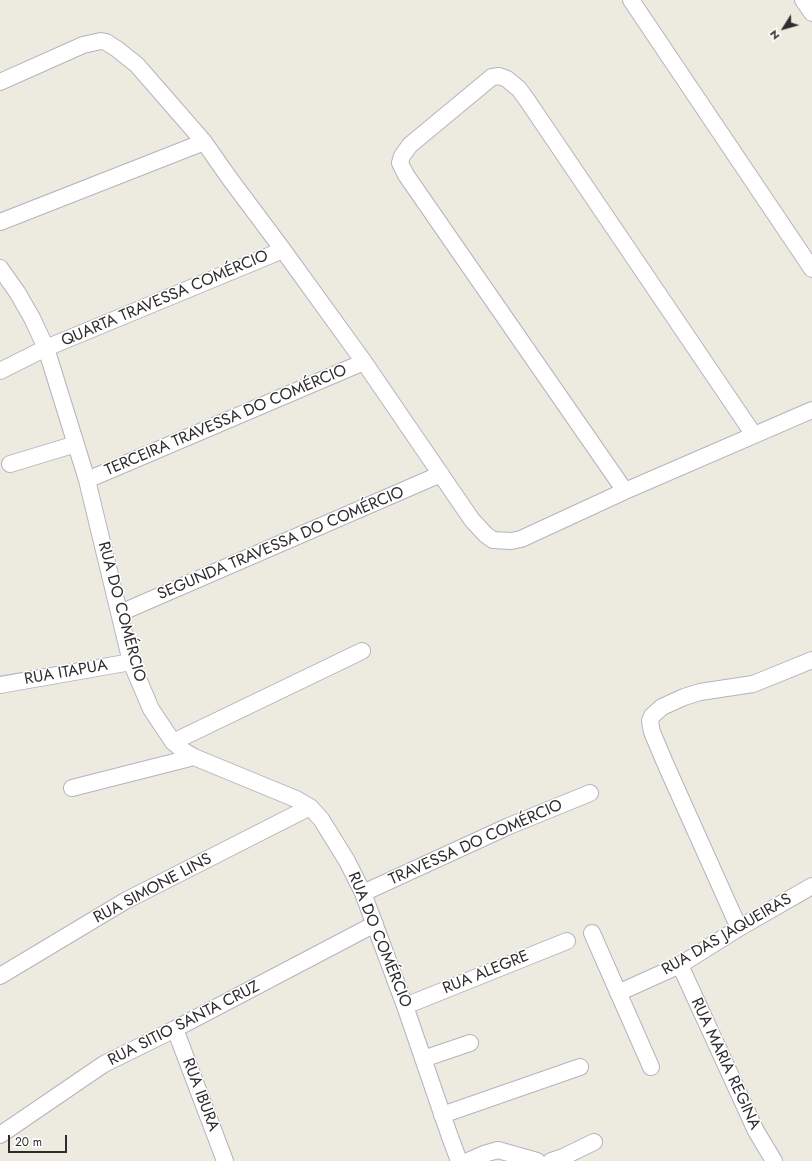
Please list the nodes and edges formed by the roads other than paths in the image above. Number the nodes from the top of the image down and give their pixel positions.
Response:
1 (631, 0) edge
2 (803, 0) edge
3 (812, 13) edge
4 (0, 82) edge
5 (204, 142) junction
6 (0, 222) edge
7 (283, 250) junction
8 (0, 268) edge
9 (812, 269) edge
10 (46, 348) junction
11 (364, 362) junction
12 (0, 371) edge
13 (812, 410) edge
14 (754, 435) junction
15 (76, 444) junction
16 (10, 464) dead end
17 (441, 474) junction
18 (87, 480) junction
19 (625, 491) junction
20 (120, 613) junction
21 (362, 651) dead end
22 (812, 660) edge
23 (131, 662) junction
24 (0, 685) edge
25 (173, 742) junction
26 (194, 757) junction
27 (72, 788) dead end
28 (590, 793) dead end
29 (310, 807) junction
30 (812, 886) edge
31 (363, 893) junction
32 (375, 924) junction
33 (739, 928) junction
34 (592, 933) dead end
35 (567, 941) dead end
36 (680, 965) junction
37 (0, 976) edge
38 (618, 993) junction
39 (405, 1006) junction
40 (176, 1029) junction
41 (470, 1043) dead end
42 (423, 1059) junction
43 (580, 1067) dead end
44 (651, 1067) dead end
45 (442, 1115) junction
46 (0, 1135) edge
47 (594, 1142) dead end
48 (225, 1161) edge
49 (459, 1161) edge
50 (468, 1161) edge
51 (536, 1161) edge
52 (554, 1161) edge
53 (774, 1161) edge

1 - 9 street
2 - 3 street
4 - 5 street
5 - 6 street
5 - 7 street
7 - 10 street, QUARTA TRAVESSA COMÉRCIO
7 - 11 street
8 - 10 street, RUA DO COMÉRCIO
10 - 12 street, QUARTA TRAVESSA COMÉRCIO
10 - 15 street, RUA DO COMÉRCIO
11 - 17 street
11 - 18 street, TERCEIRA TRAVESSA DO COMÉRCIO
13 - 14 street
14 - 19 street
14 - 19 street
15 - 16 street
15 - 18 street, RUA DO COMÉRCIO
17 - 19 street
17 - 20 street, SEGUNDA TRAVESSA DO COMÉRCIO
18 - 20 street, RUA DO COMÉRCIO
20 - 23 street, RUA DO COMÉRCIO
21 - 25 street
22 - 33 street
23 - 24 street, RUA ITAPUA
23 - 25 street, RUA DO COMÉRCIO
25 - 26 street, RUA DO COMÉRCIO
26 - 27 street
26 - 29 street, RUA DO COMÉRCIO
28 - 31 street, TRAVESSA DO COMÉRCIO
29 - 31 street, RUA DO COMÉRCIO
29 - 37 street, RUA SIMONE LINS
30 - 33 street, RUA DAS JAQUEIRAS
31 - 32 street, RUA DO COMÉRCIO
32 - 39 street, RUA DO COMÉRCIO
32 - 40 street, RUA SITIO SANTA CRUZ
33 - 36 street, RUA DAS JAQUEIRAS
34 - 38 street
35 - 39 street, RUA ALEGRE
36 - 38 street, RUA DAS JAQUEIRAS
36 - 53 street, RUA MARIA REGINA
38 - 44 street
39 - 42 street, RUA DO COMÉRCIO
40 - 46 street, RUA SITIO SANTA CRUZ
40 - 48 street, RUA IBURA
41 - 42 street
42 - 45 street, RUA DO COMÉRCIO
43 - 45 street
45 - 49 street, RUA DO COMÉRCIO
47 - 52 street
50 - 51 street

